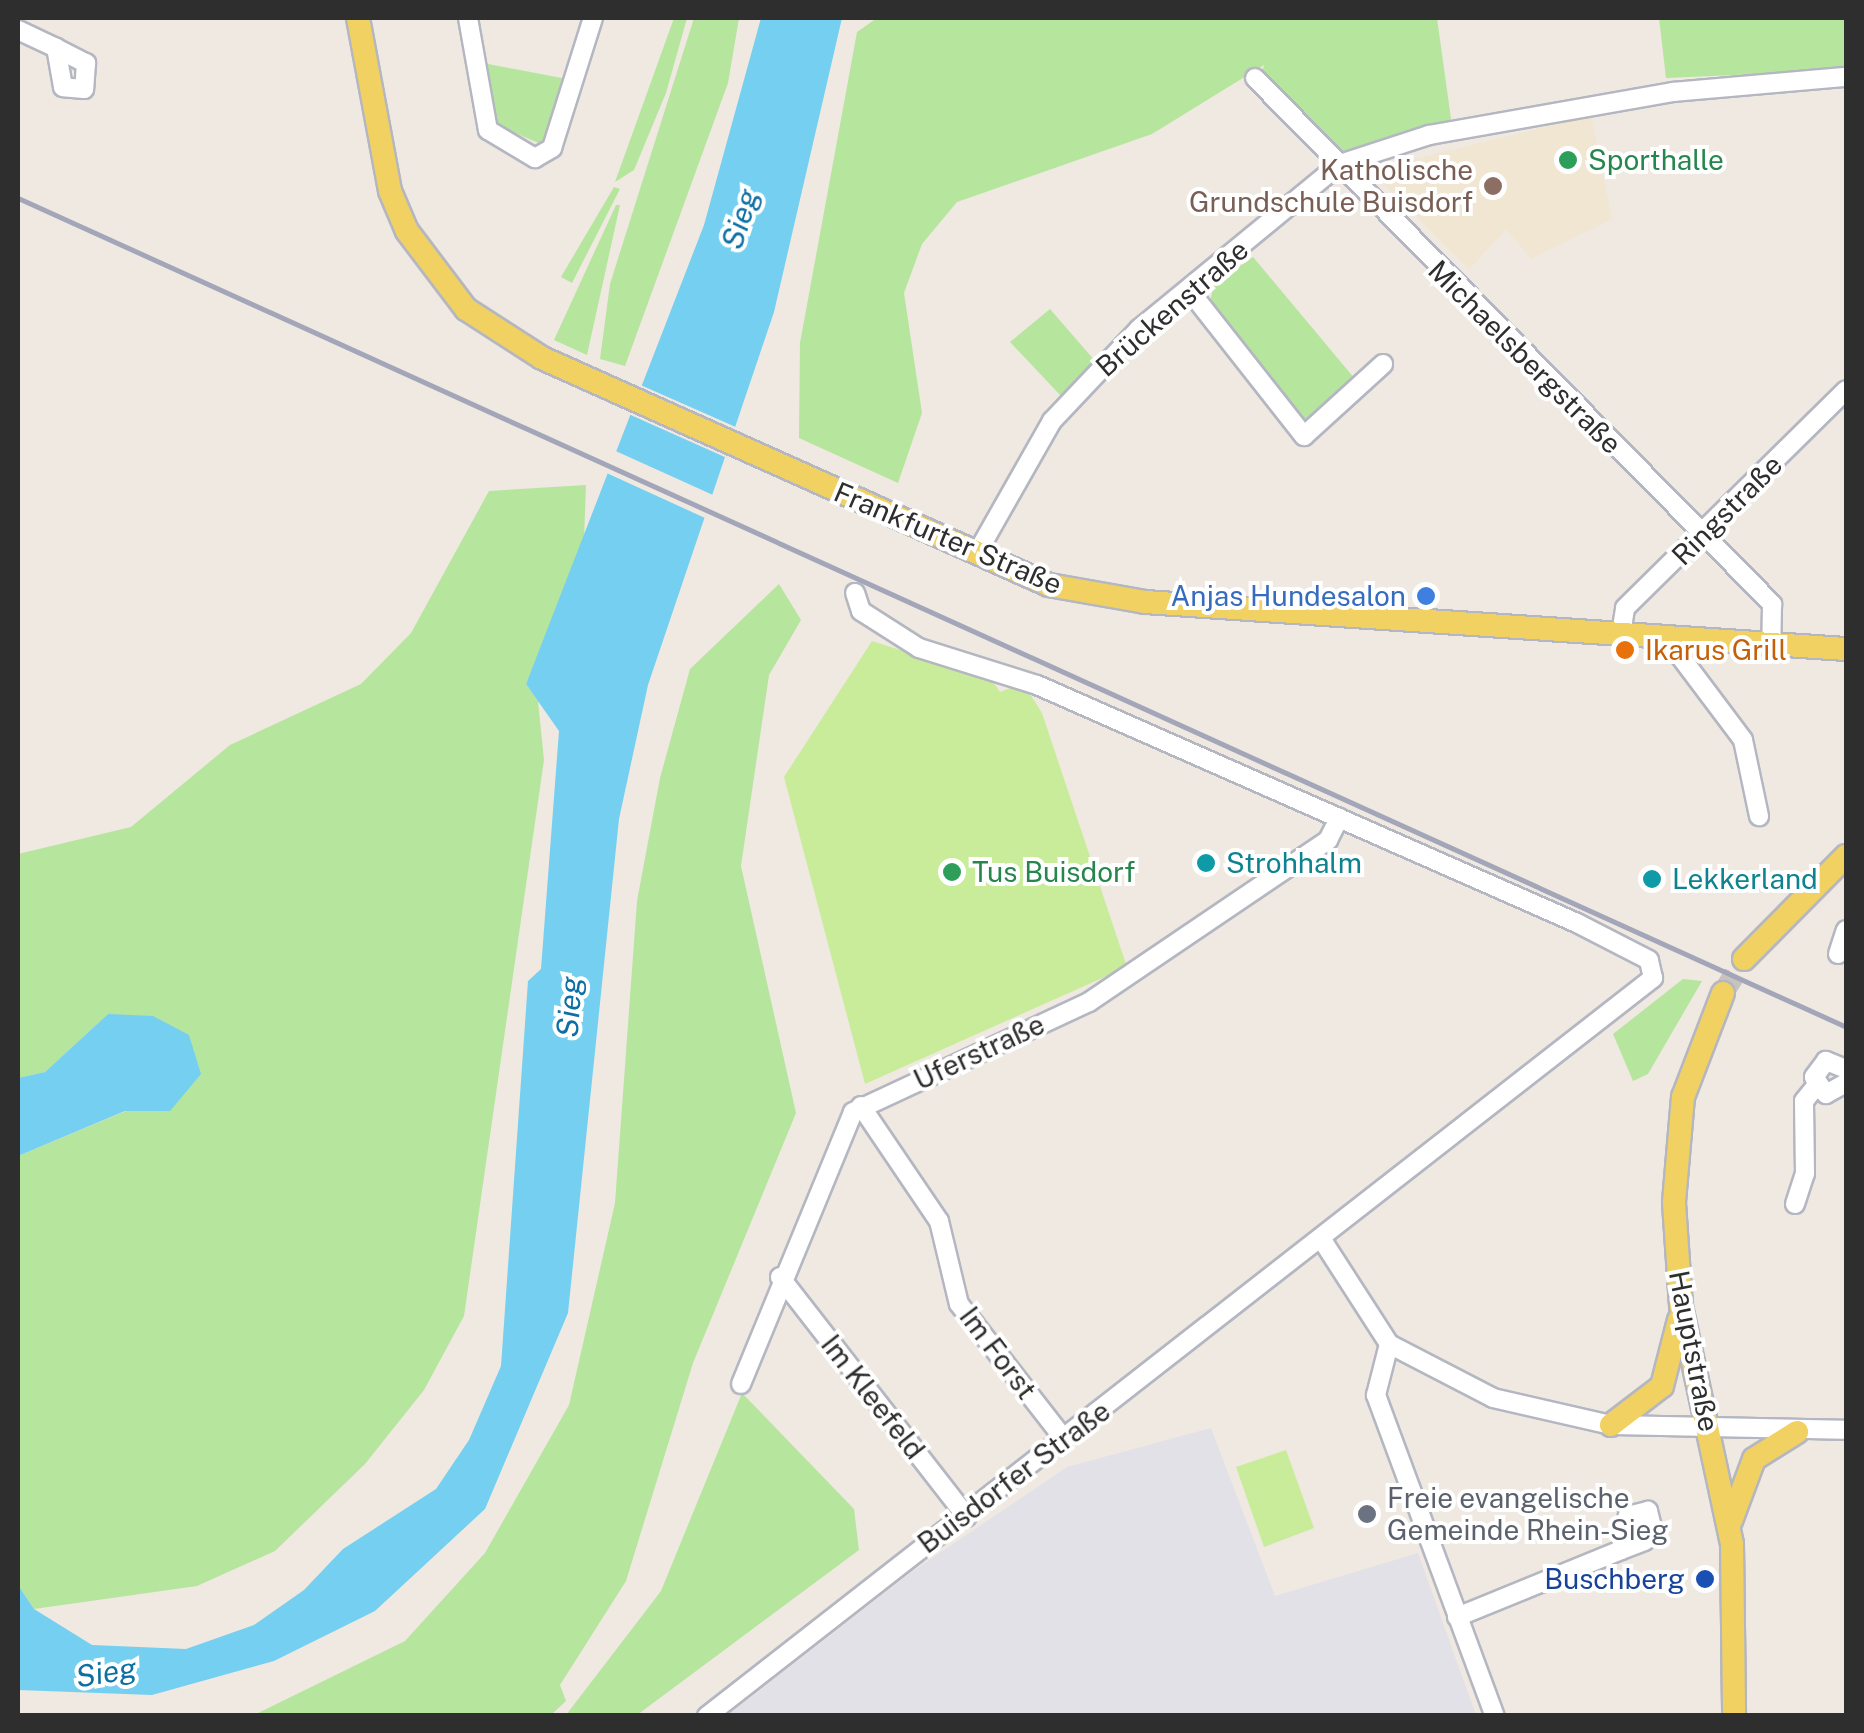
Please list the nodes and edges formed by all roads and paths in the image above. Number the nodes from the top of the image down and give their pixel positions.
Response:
1 (358, 18) edge
2 (468, 18) edge
3 (593, 18) edge
4 (18, 30) edge
5 (56, 48) dead end
6 (1846, 77) edge
7 (1255, 78) dead end
8 (1340, 164) junction
9 (1188, 290) junction
10 (1383, 364) dead end
11 (1846, 390) edge
12 (1704, 535) junction
13 (977, 553) junction
14 (855, 593) dead end
15 (1620, 634) junction
16 (1668, 640) junction
17 (1770, 644) junction
18 (1846, 649) edge
19 (1760, 816) dead end
20 (1339, 818) junction
21 (1846, 856) edge
22 (1846, 930) edge
23 (1838, 954) dead end
24 (1744, 959) tunnel mouth
25 (1723, 992) tunnel mouth
26 (1846, 1070) edge
27 (1846, 1082) edge
28 (1816, 1086) junction
29 (861, 1106) junction
30 (1794, 1204) dead end
31 (1324, 1243) junction
32 (780, 1277) junction
33 (1681, 1306) junction
34 (1389, 1344) junction
35 (741, 1384) dead end
36 (1611, 1425) junction
37 (1846, 1430) edge
38 (1708, 1432) junction
39 (1797, 1432) junction
40 (1064, 1439) junction
41 (967, 1517) junction
42 (1730, 1524) junction
43 (1621, 1550) dead end
44 (1458, 1617) junction
45 (707, 1716) edge
46 (1495, 1716) edge
47 (1734, 1716) edge

1 - 13 main road, Frankfurter Straße
2 - 3 street
4 - 5 street
6 - 8 street, Brückenstraße
7 - 8 street, Michaelsbergstraße
8 - 9 street, Brückenstraße
8 - 12 street, Michaelsbergstraße
9 - 10 street
9 - 13 street, Brückenstraße
11 - 12 street, Ringstraße
12 - 15 street, Ringstraße
12 - 17 street, Michaelsbergstraße
13 - 15 main road, Frankfurter Straße
14 - 20 street
15 - 16 main road, Frankfurter Straße
16 - 17 main road, Frankfurter Straße
16 - 19 street
17 - 18 main road, Frankfurter Straße
20 - 29 street, Uferstraße
20 - 31 street, Buisdorfer Straße
21 - 24 main road
22 - 23 street
25 - 33 main road, Hauptstraße
26 - 28 street
27 - 28 street
28 - 30 street
29 - 32 street
29 - 40 street, Im Forst
31 - 34 street
31 - 40 street, Buisdorfer Straße
32 - 35 street
32 - 41 street, Im Kleefeld
33 - 36 main road
33 - 38 main road, Hauptstraße
34 - 36 street
34 - 44 street
36 - 38 street
37 - 39 street
38 - 39 street
38 - 42 main road, Hauptstraße
39 - 42 main road
40 - 41 street, Buisdorfer Straße
41 - 45 street, Buisdorfer Straße
42 - 47 main road, Hauptstraße
43 - 44 street
44 - 46 street

